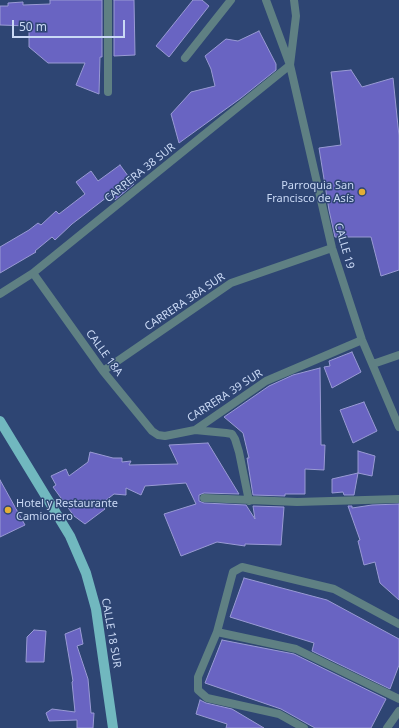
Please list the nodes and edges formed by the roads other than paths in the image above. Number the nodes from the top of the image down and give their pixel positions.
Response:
1 (108, 0) edge
2 (231, 0) edge
3 (266, 0) edge
4 (294, 0) edge
5 (185, 58) dead end
6 (290, 65) junction
7 (108, 92) dead end
8 (332, 248) junction
9 (34, 273) junction
10 (0, 294) edge
11 (362, 340) junction
12 (399, 355) edge
13 (373, 364) junction
14 (103, 372) junction
15 (0, 421) edge
16 (399, 427) edge
17 (195, 430) junction
18 (165, 436) joint
19 (204, 498) dead end
20 (399, 499) edge
21 (249, 501) junction
22 (399, 624) edge
23 (217, 632) junction
24 (399, 699) edge
25 (399, 711) edge
26 (113, 728) edge
27 (304, 728) edge
28 (387, 728) edge

1 - 7 street
2 - 5 street
3 - 6 street, CALLE 19
4 - 6 street, CALLE 19
6 - 8 street, CALLE 19
6 - 9 street, CARRERA 38 SUR
8 - 11 street, CALLE 19
8 - 14 street, CARRERA 38A SUR
9 - 10 street, CARRERA 38 SUR
9 - 14 street, CALLE 18A
11 - 13 street, CALLE 19
11 - 17 street, CARRERA 39 SUR
12 - 13 street
13 - 16 street, CALLE 19
14 - 18 street, CALLE 18A
15 - 26 main road, CALLE 18 SUR
17 - 18 street, CARRERA 39 SUR
17 - 21 street
19 - 21 street
20 - 21 street
22 - 23 street
23 - 24 street
23 - 27 street
25 - 28 street

